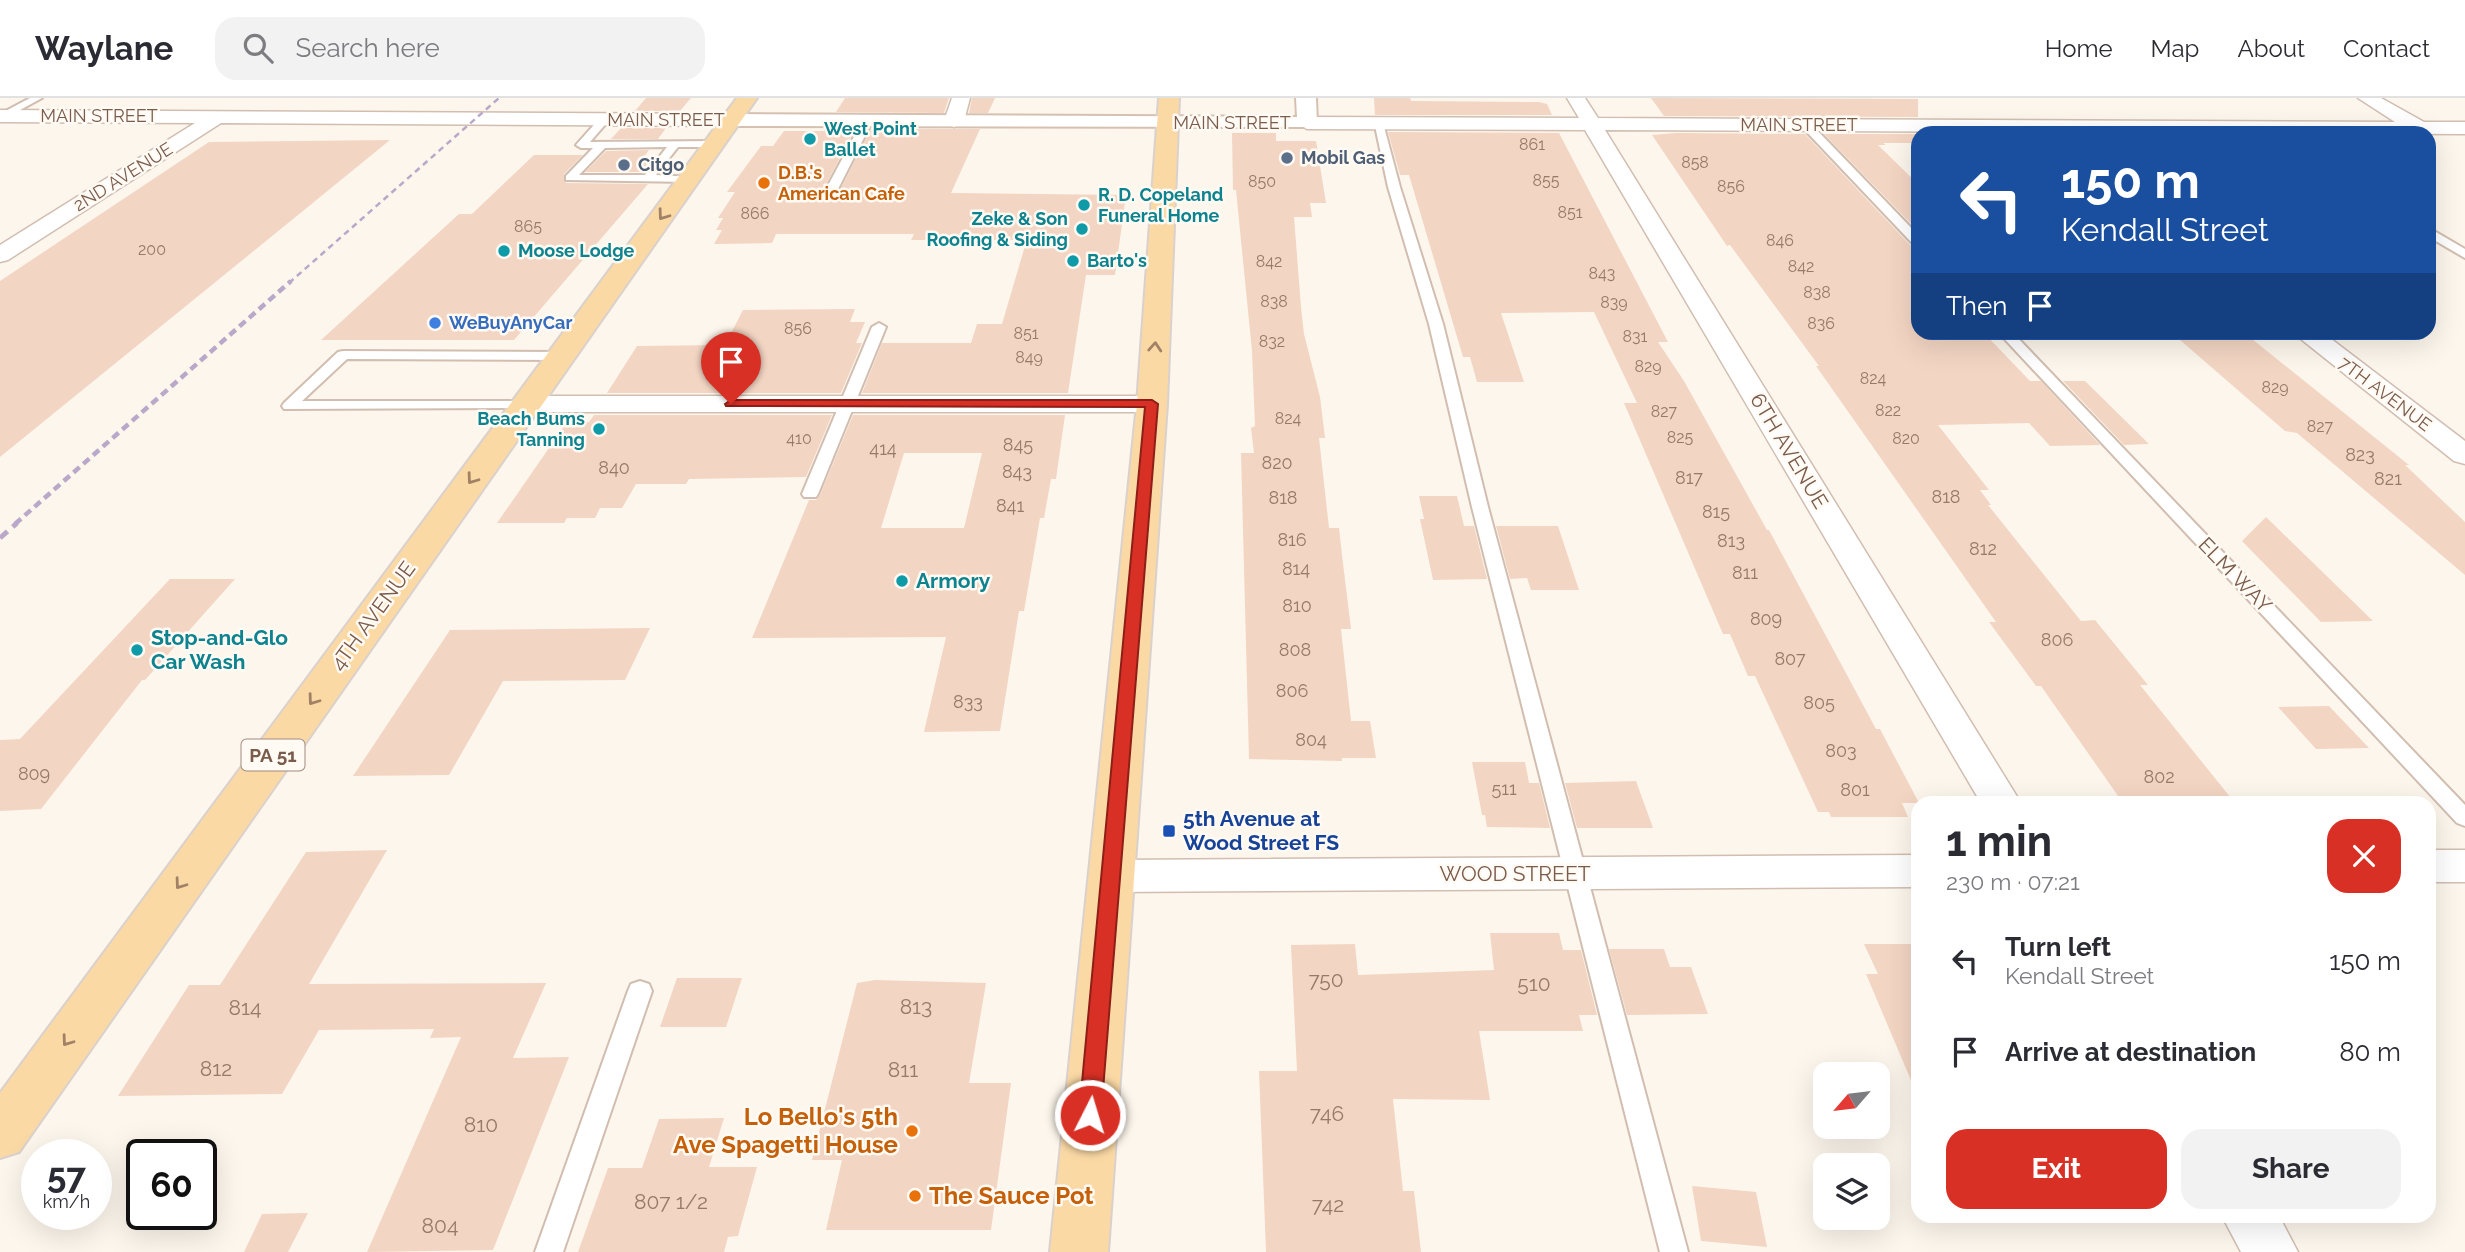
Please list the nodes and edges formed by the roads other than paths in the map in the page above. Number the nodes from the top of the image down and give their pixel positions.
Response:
1 (37, 98) edge
2 (247, 98) edge
3 (747, 98) edge
4 (961, 98) edge
5 (1169, 98) edge
6 (1306, 98) edge
7 (1576, 98) edge
8 (2367, 98) edge
9 (2116, 105) dead end
10 (1846, 107) dead end
11 (1, 117) edge
12 (217, 117) junction
13 (605, 120) junction
14 (732, 120) junction
15 (868, 120) junction
16 (954, 121) junction
17 (1307, 122) junction
18 (1170, 123) junction
19 (1378, 123) junction
20 (1592, 124) junction
21 (1807, 125) junction
22 (1861, 126) junction
23 (2145, 126) edge
24 (2417, 126) edge
25 (1911, 127) edge
26 (2436, 128) edge
27 (2465, 128) edge
28 (651, 132) junction
29 (675, 144) junction
30 (715, 144) junction
31 (602, 145) junction
32 (630, 158) dead end
33 (648, 178) junction
34 (689, 179) junction
35 (830, 192) dead end
36 (1911, 235) edge
37 (2436, 236) edge
38 (2465, 254) edge
39 (0, 255) edge
40 (879, 327) dead end
41 (2012, 340) edge
42 (2315, 340) edge
43 (561, 356) junction
44 (526, 404) junction
45 (848, 404) junction
46 (1152, 404) junction
47 (2465, 455) edge
48 (810, 494) dead end
49 (1997, 796) edge
50 (2465, 818) edge
51 (2436, 866) edge
52 (2465, 866) edge
53 (1911, 871) edge
54 (1576, 873) junction
55 (1111, 876) junction
56 (640, 991) dead end
57 (0, 1135) edge
58 (2253, 1223) edge
59 (549, 1252) edge
60 (1079, 1252) edge
61 (1674, 1252) edge
62 (2271, 1252) edge

1 - 11 lane
2 - 12 street, 2ND AVENUE
3 - 14 main road, 4TH AVENUE / PA 51
4 - 16 street
5 - 18 main road
6 - 17 street
7 - 20 street, 6TH AVENUE
8 - 24 street
9 - 23 street
10 - 22 street
11 - 12 street, MAIN STREET
12 - 13 street, MAIN STREET
12 - 39 street, 2ND AVENUE
13 - 28 street, MAIN STREET
13 - 31 lane
14 - 15 street, MAIN STREET
14 - 28 street, MAIN STREET
14 - 30 main road, 4TH AVENUE / PA 51
15 - 16 street, MAIN STREET
15 - 35 lane
16 - 18 street, MAIN STREET
17 - 18 street, MAIN STREET
17 - 19 street, MAIN STREET
46 -> 18 main road
19 - 20 street, MAIN STREET
19 - 54 lane
20 - 21 street, MAIN STREET
20 - 49 street, 6TH AVENUE
21 - 22 street, MAIN STREET
21 - 36 lane
22 - 25 street, MAIN STREET
26 - 27 street, MAIN STREET
28 - 29 lane
28 - 31 lane
28 - 32 lane
29 - 30 lane
29 - 33 lane
30 - 34 main road, 4TH AVENUE / PA 51
31 - 33 lane
33 - 34 lane
34 -> 43 main road, 4TH AVENUE / PA 51
37 - 38 lane
40 - 45 lane
41 - 50 lane, ELM WAY
42 - 47 street, 7TH AVENUE
43 - 44 main road, 4TH AVENUE / PA 51
43 - 44 lane
44 - 45 street
44 -> 57 main road, 4TH AVENUE / PA 51
45 - 46 street
45 - 48 lane
46 - 55 main road
51 - 52 street
53 - 54 street, WOOD STREET
54 - 55 street, WOOD STREET
54 - 61 lane
55 - 60 main road
56 - 59 lane
58 - 62 street

